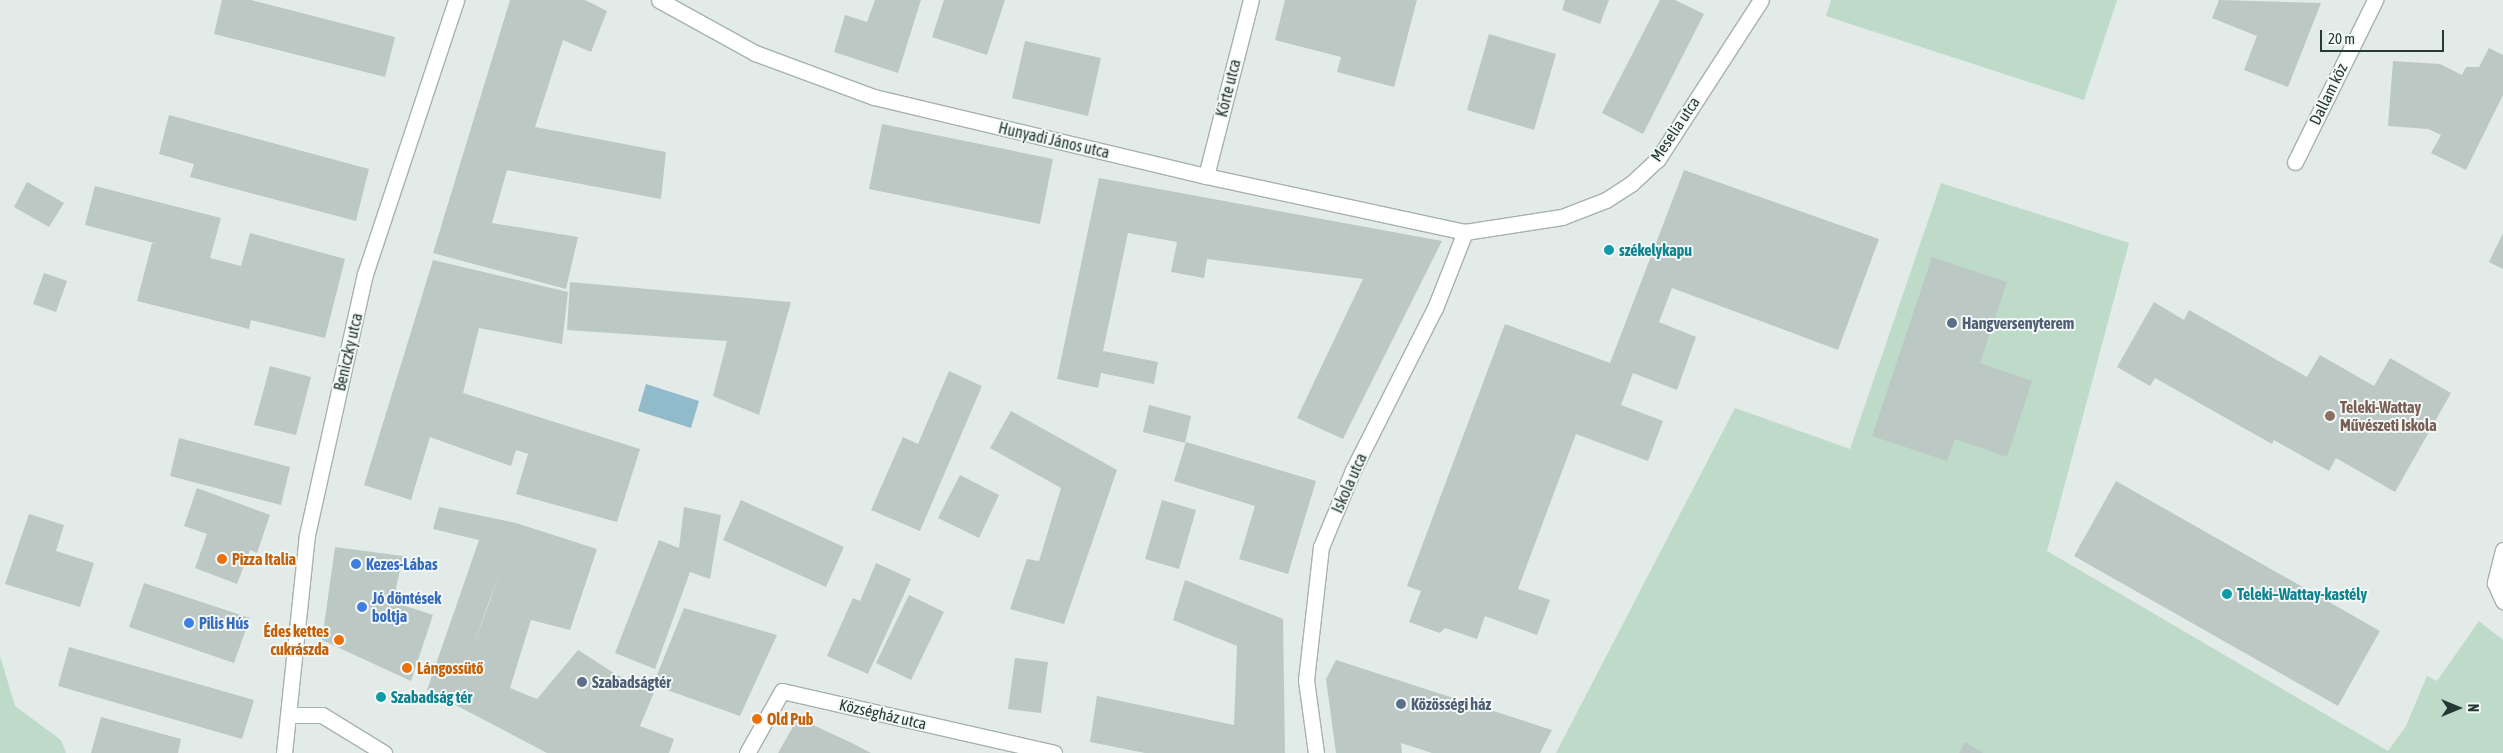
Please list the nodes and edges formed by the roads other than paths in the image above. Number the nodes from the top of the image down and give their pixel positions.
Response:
1 (456, 0) edge
2 (659, 0) edge
3 (1251, 0) edge
4 (1761, 0) edge
5 (2375, 0) edge
6 (2295, 162) dead end
7 (1206, 176) junction
8 (1465, 232) junction
9 (2503, 550) edge
10 (2503, 601) edge
11 (290, 715) junction
12 (284, 753) edge
13 (384, 753) edge
14 (747, 753) edge
15 (1054, 753) edge
16 (1316, 753) edge

1 - 11 street, Beniczky utca
2 - 7 street, Hunyadi János utca
3 - 7 street, Körte utca
4 - 8 street, Meselia utca
5 - 6 street, Dallam köz
7 - 8 street, Hunyadi János utca
8 - 16 street, Iskola utca
9 - 10 street
11 - 12 street
11 - 13 street
14 - 15 street, Községház utca

